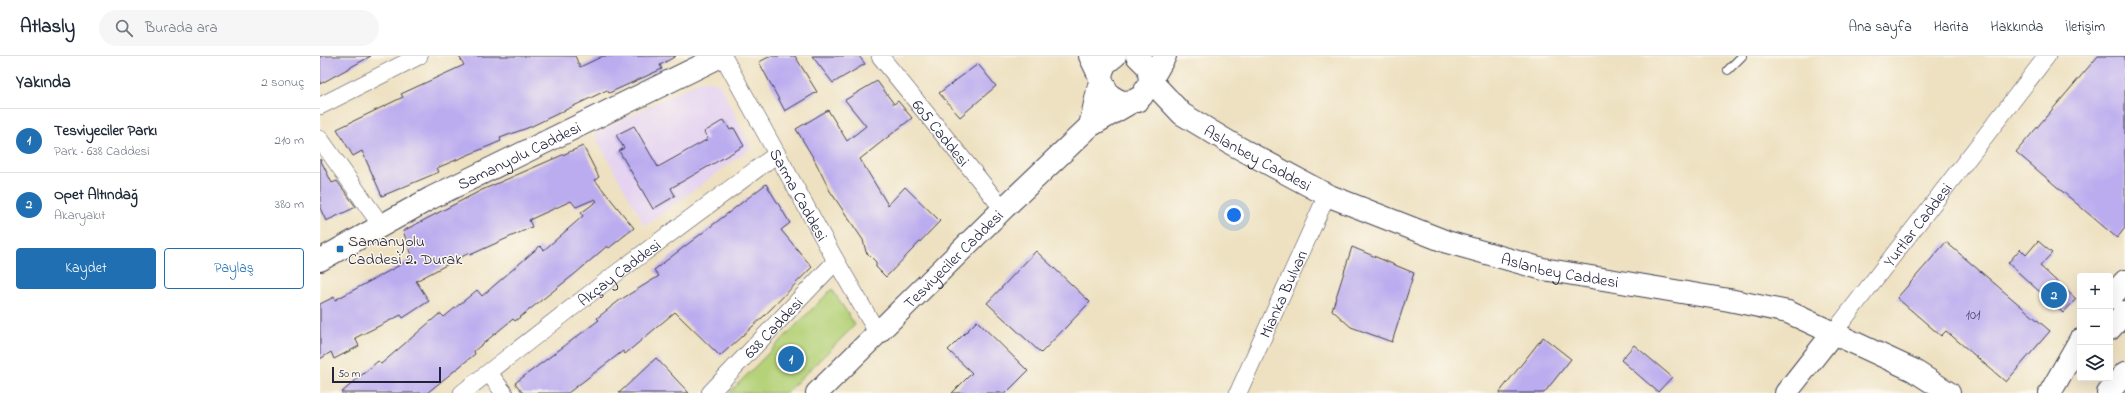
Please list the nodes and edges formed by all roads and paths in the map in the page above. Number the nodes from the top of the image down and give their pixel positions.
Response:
1 (419, 56) edge
2 (722, 56) edge
3 (880, 56) edge
4 (1090, 56) edge
5 (1115, 56) edge
6 (1138, 56) edge
7 (1166, 56) edge
8 (1742, 56) edge
9 (2043, 57) edge
10 (1728, 70) dead end
11 (1101, 80) junction
12 (1150, 80) junction
13 (1135, 100) junction
14 (320, 106) edge
15 (1182, 114) junction
16 (1090, 126) junction
17 (320, 139) edge
18 (777, 154) junction
19 (1327, 195) junction
20 (1002, 209) junction
21 (381, 226) junction
22 (320, 260) edge
23 (836, 261) junction
24 (2125, 281) edge
25 (2113, 295) edge
26 (877, 332) junction
27 (1834, 332) junction
28 (2077, 345) edge
29 (2077, 366) edge
30 (489, 373) junction
31 (2125, 373) edge
32 (462, 393) edge
33 (504, 393) edge
34 (710, 393) edge
35 (817, 393) edge
36 (1238, 393) edge
37 (1786, 393) edge
38 (1949, 393) edge
39 (2050, 393) edge
40 (2054, 393) edge
41 (2108, 393) edge

1 - 14 street
2 - 18 street, Sarma Caddesi
2 - 21 street, Samanyolu Caddesi
3 - 20 street, 605 Caddesi
4 - 11 street
5 - 11 street
6 - 12 street
7 - 12 street, Tesviyeciler Caddesi
8 - 10 lane
9 - 27 street, Yurtlar Caddesi
11 - 13 street
11 - 16 street
12 - 13 street, Tesviyeciler Caddesi
12 - 15 street
13 - 15 street
13 - 16 street, Tesviyeciler Caddesi
15 - 19 street, Aslanbey Caddesi
16 - 20 street, Tesviyeciler Caddesi
17 - 21 street
18 - 23 street, Sarma Caddesi
18 - 30 street, Akçay Caddesi
19 - 27 street, Aslanbey Caddesi
19 - 36 street, Mianka Bulvarı
20 - 26 street, Tesviyeciler Caddesi
21 - 22 street, Samanyolu Caddesi
23 - 26 street, Sarma Caddesi
23 - 34 street, 638 Caddesi
24 - 25 street
26 - 35 street, Tesviyeciler Caddesi
27 - 37 street, Yurtlar Caddesi
27 - 38 street, Aslanbey Caddesi
28 - 39 street
29 - 40 street
30 - 32 street, Akçay Caddesi
30 - 33 street
31 - 41 street

